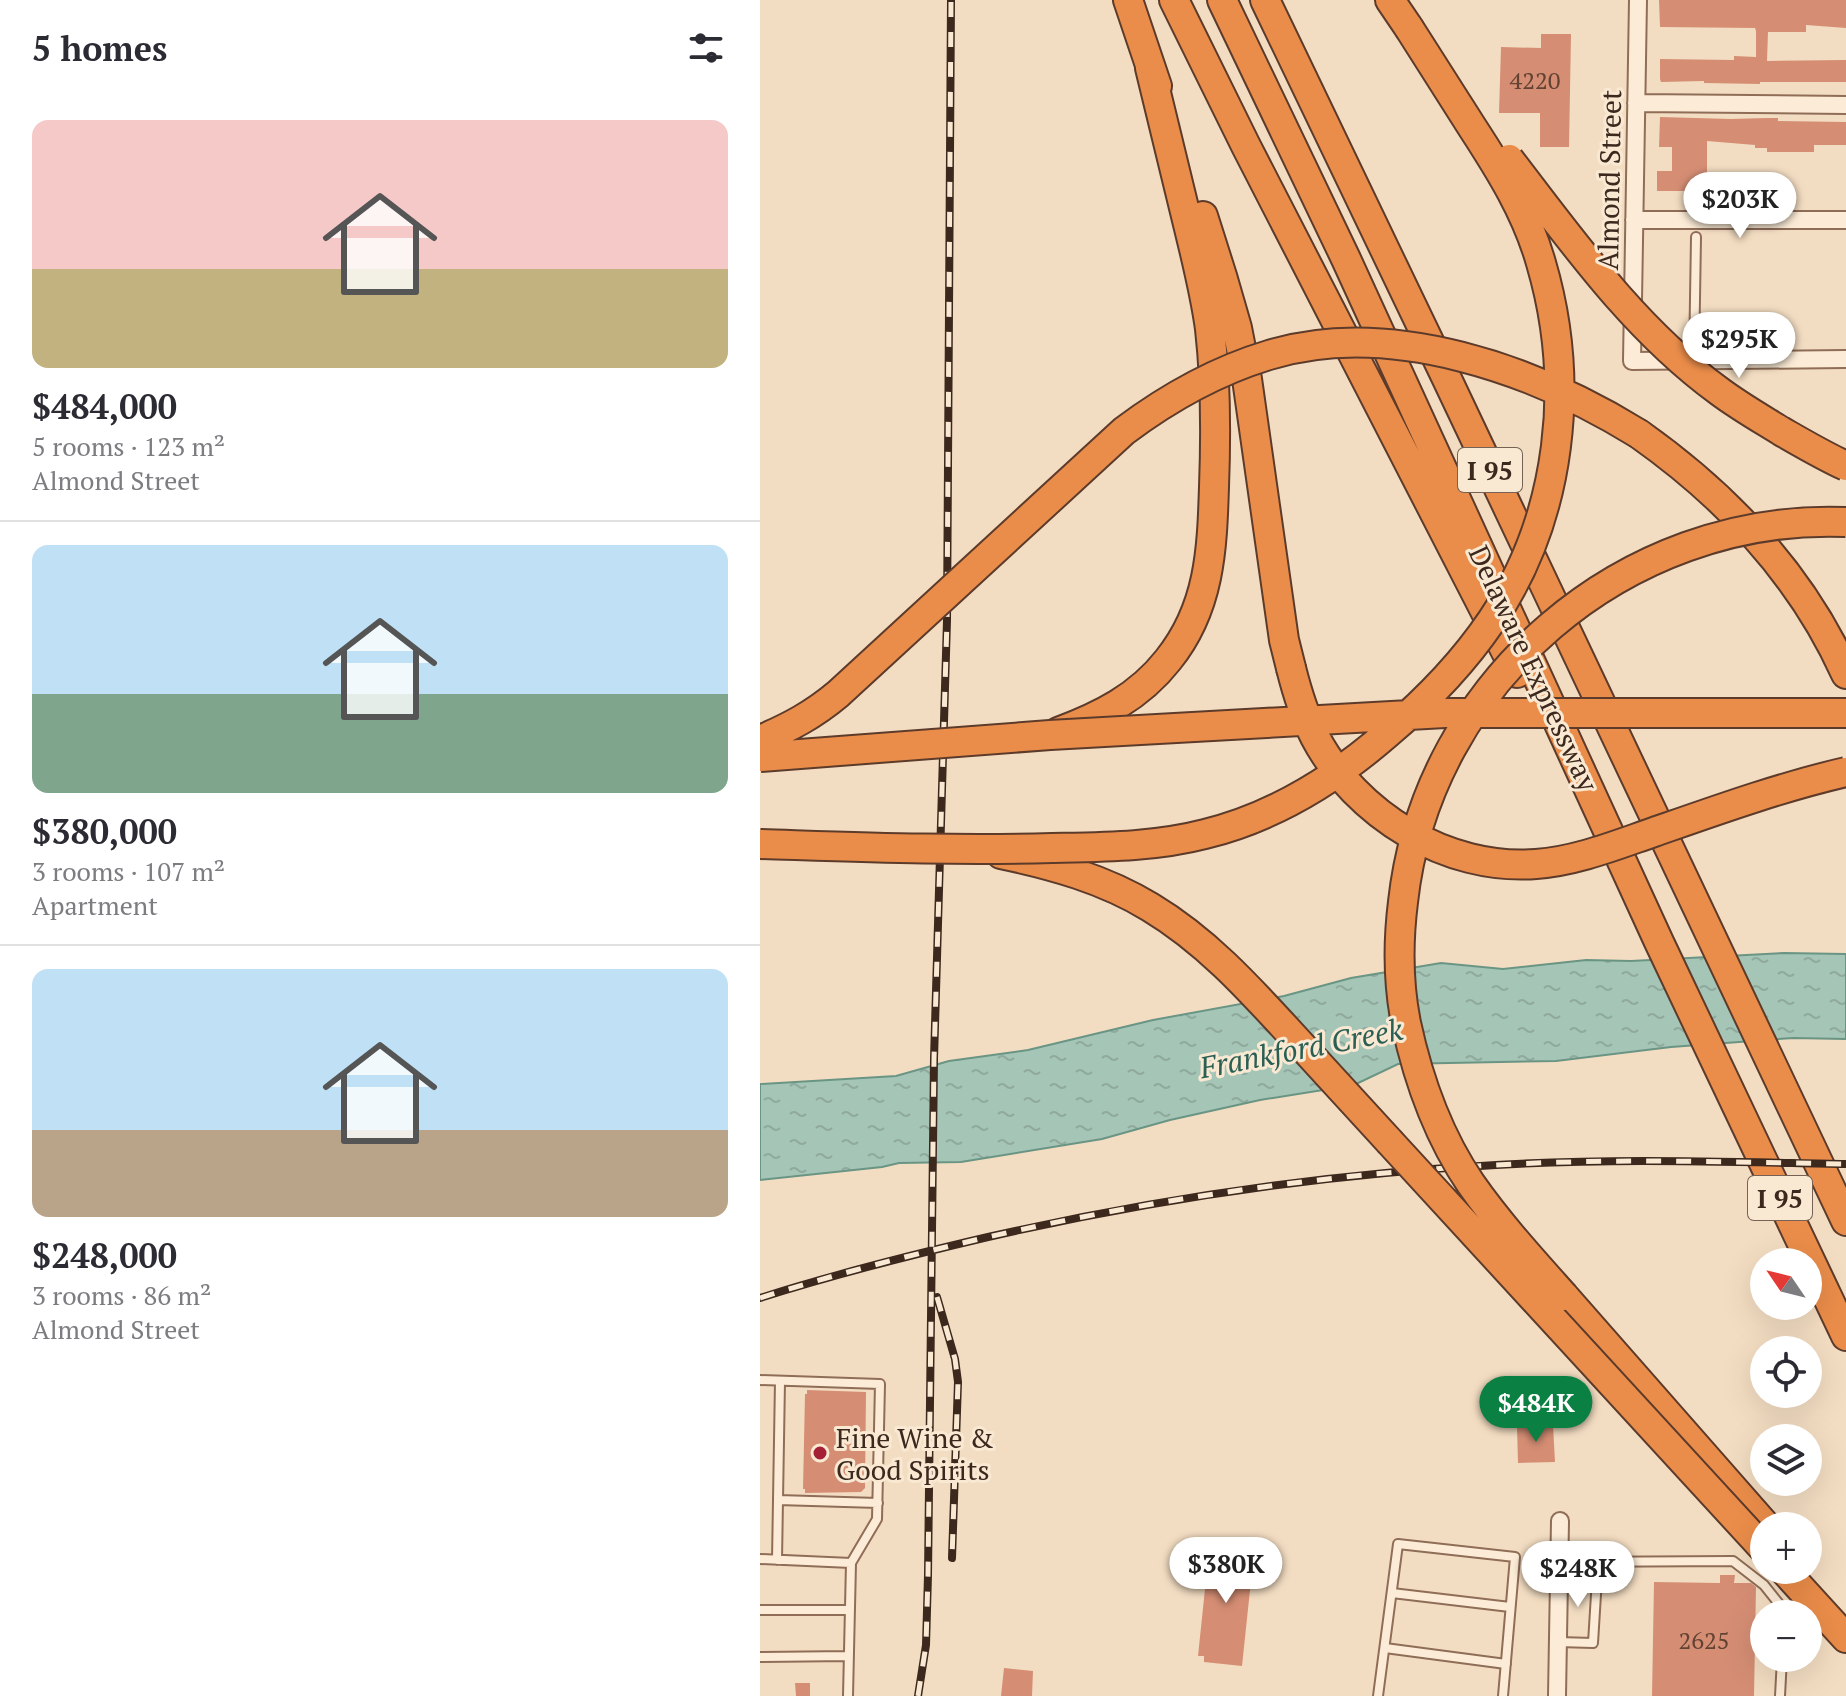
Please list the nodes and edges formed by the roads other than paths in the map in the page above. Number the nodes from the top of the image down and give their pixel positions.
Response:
1 (1128, 0) edge
2 (1174, 0) edge
3 (1222, 0) edge
4 (1265, 0) edge
5 (1390, 0) edge
6 (1638, 0) edge
7 (1409, 28) junction
8 (1150, 68) junction
9 (1636, 103) junction
10 (1846, 105) edge
11 (1634, 220) junction
12 (1846, 220) edge
13 (1696, 237) dead end
14 (1846, 359) edge
15 (1694, 360) junction
16 (1846, 466) edge
17 (1846, 522) edge
18 (1846, 674) edge
19 (1846, 713) edge
20 (1050, 735) junction
21 (760, 740) edge
22 (760, 757) edge
23 (1846, 772) edge
24 (760, 844) edge
25 (980, 850) junction
26 (1659, 942) junction
27 (1846, 1221) edge
28 (1846, 1336) edge
29 (760, 1380) edge
30 (780, 1381) junction
31 (778, 1500) junction
32 (878, 1503) junction
33 (1754, 1512) edge
34 (1560, 1521) dead end
35 (1750, 1534) edge
36 (760, 1559) edge
37 (777, 1560) junction
38 (1559, 1562) junction
39 (1598, 1562) junction
40 (851, 1563) junction
41 (1797, 1584) edge
42 (1817, 1584) edge
43 (1392, 1593) junction
44 (1776, 1600) edge
45 (1510, 1607) junction
46 (760, 1610) edge
47 (849, 1610) junction
48 (1846, 1617) edge
49 (1846, 1638) edge
50 (1558, 1642) junction
51 (1385, 1648) junction
52 (848, 1656) junction
53 (760, 1657) edge
54 (1506, 1664) junction
55 (1781, 1672) edge
56 (848, 1696) edge
57 (1378, 1696) edge
58 (1503, 1696) edge
59 (1557, 1696) edge
60 (1780, 1696) edge

1 - 8 highway
2 - 26 highway
3 - 26 highway, Delaware Expressway / I 95
4 - 27 highway, Delaware Expressway / I 95
5 - 7 highway
6 - 9 street, Almond Street
7 - 16 highway, bridge
7 - 25 highway, bridge
8 - 20 highway, bridge
8 - 23 highway, bridge
9 - 10 street
9 - 11 street, Almond Street
11 - 12 street
11 - 15 street, Almond Street
13 - 15 lane
14 - 15 street
17 - 33 highway, bridge
18 - 21 highway, bridge
19 - 20 highway, bridge
20 - 22 highway, bridge
24 - 25 highway, bridge
25 - 35 highway, bridge
26 - 28 highway, Delaware Expressway / I 95
29 - 30 lane
30 - 31 lane
30 - 32 lane
31 - 32 lane
31 - 37 lane
32 - 40 lane
34 - 38 street
36 - 37 lane
37 - 40 lane
38 - 39 lane
38 - 50 street
39 - 44 lane
39 - 50 lane
40 - 47 lane
41 - 49 highway
42 - 48 highway
43 - 45 lane
43 - 45 lane
43 - 51 lane
45 - 54 lane
46 - 47 lane
47 - 52 lane
50 - 59 street
51 - 54 lane
51 - 57 lane
52 - 53 lane
52 - 56 lane
54 - 58 lane
55 - 60 lane

